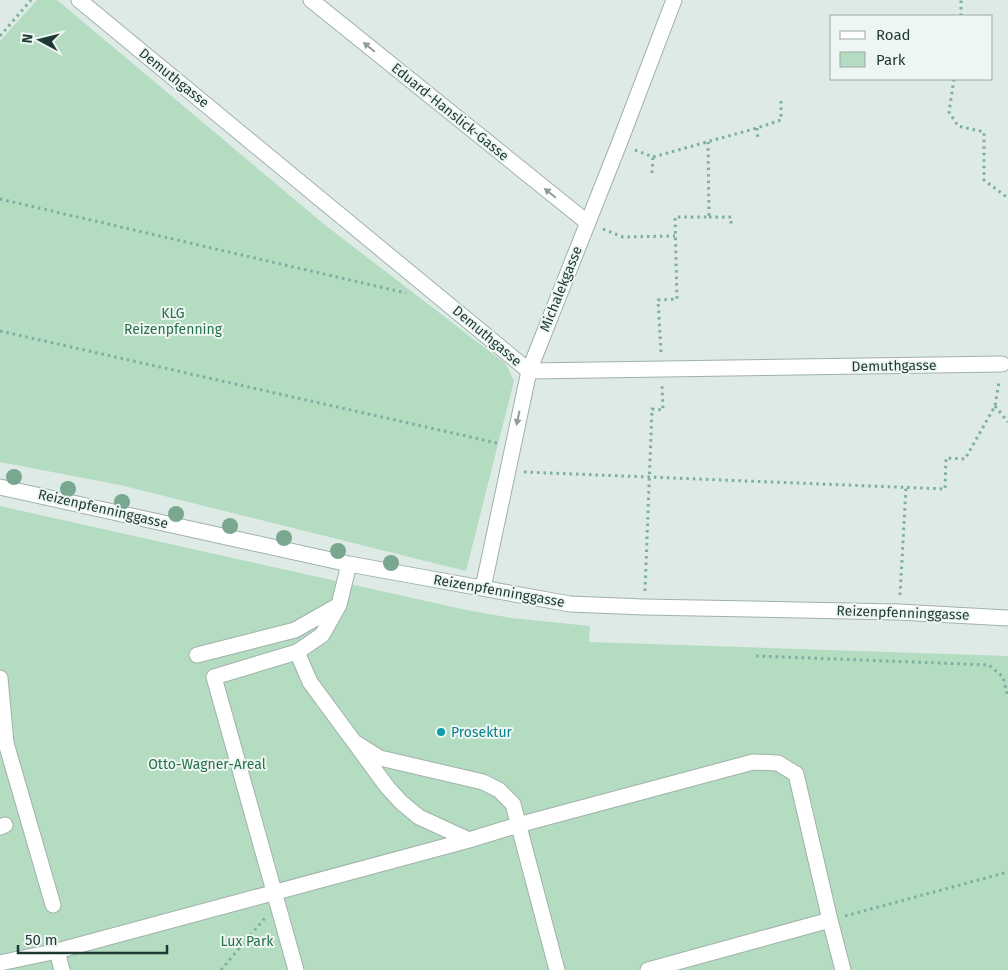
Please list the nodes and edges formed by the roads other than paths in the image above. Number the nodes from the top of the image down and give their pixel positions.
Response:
1 (79, 0) edge
2 (311, 0) edge
3 (674, 0) edge
4 (588, 223) junction
5 (1002, 364) road end
6 (529, 371) junction
7 (0, 486) edge
8 (349, 564) junction
9 (482, 588) junction
10 (339, 605) junction
11 (1008, 618) edge
12 (297, 652) junction
13 (198, 655) dead end
14 (0, 678) edge
15 (356, 743) junction
16 (518, 825) junction
17 (469, 840) junction
18 (276, 899) junction
19 (53, 905) dead end
20 (830, 920) junction
21 (57, 950) junction
22 (0, 963) edge
23 (62, 970) edge
24 (296, 970) edge
25 (557, 970) edge
26 (648, 970) edge
27 (843, 970) edge

1 - 6 street, Demuthgasse
4 -> 2 street, Eduard-Hanslick-Gasse
3 - 4 street, Michalekgasse
4 - 6 street, Michalekgasse
5 - 6 street, Demuthgasse
6 -> 9 street, Michalekgasse
7 - 8 street, Reizenpfenninggasse
8 - 9 street, Reizenpfenninggasse
8 - 10 street
9 - 11 street, Reizenpfenninggasse
10 - 12 street
10 - 13 street
12 - 15 street
12 - 18 street
14 - 19 street
15 - 16 street
15 - 17 street
16 - 17 street
16 - 20 street
16 - 25 street
17 - 18 street
18 - 21 street
18 - 24 street
20 - 26 street
20 - 27 street
21 - 22 street
21 - 23 street

